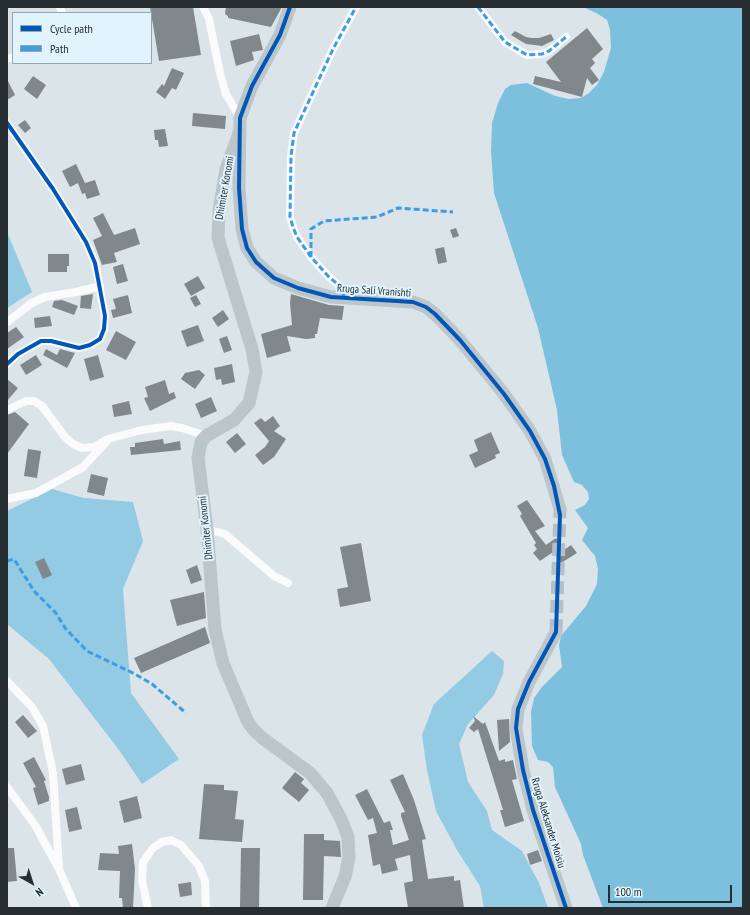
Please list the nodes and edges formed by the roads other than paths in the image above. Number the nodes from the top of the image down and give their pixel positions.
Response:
1 (203, 7) edge
2 (290, 7) edge
3 (356, 7) edge
4 (478, 7) edge
5 (566, 37) dead end
6 (240, 118) junction
7 (7, 123) edge
8 (239, 133) junction
9 (100, 286) junction
10 (344, 298) junction
11 (7, 322) edge
12 (7, 364) edge
13 (7, 410) edge
14 (206, 436) junction
15 (108, 440) junction
16 (7, 499) edge
17 (560, 510) tunnel mouth
18 (207, 528) junction
19 (288, 583) dead end
20 (556, 632) tunnel mouth
21 (7, 681) edge
22 (7, 787) edge
23 (59, 869) junction
24 (76, 908) edge
25 (148, 908) edge
26 (206, 908) edge
27 (332, 908) edge
28 (566, 908) edge

1 - 6 street
2 - 6 main road, Rruga Sali Vranishti
3 - 10 street
4 - 5 street
6 - 8 main road, Rruga Sali Vranishti
7 - 9 street
8 - 10 main road, Rruga Sali Vranishti
8 - 14 main road, Dhimiter Konomi
9 - 11 street
9 - 12 street
10 - 17 main road, Rruga Sali Vranishti
13 - 15 street
14 - 15 street
14 - 18 main road, Dhimiter Konomi
15 - 16 street
18 - 19 street
18 - 27 main road, Dhimiter Konomi
20 - 28 main road, Rruga Aleksander Moisiu
21 - 23 street
22 - 23 street
23 - 24 street
25 - 26 street

